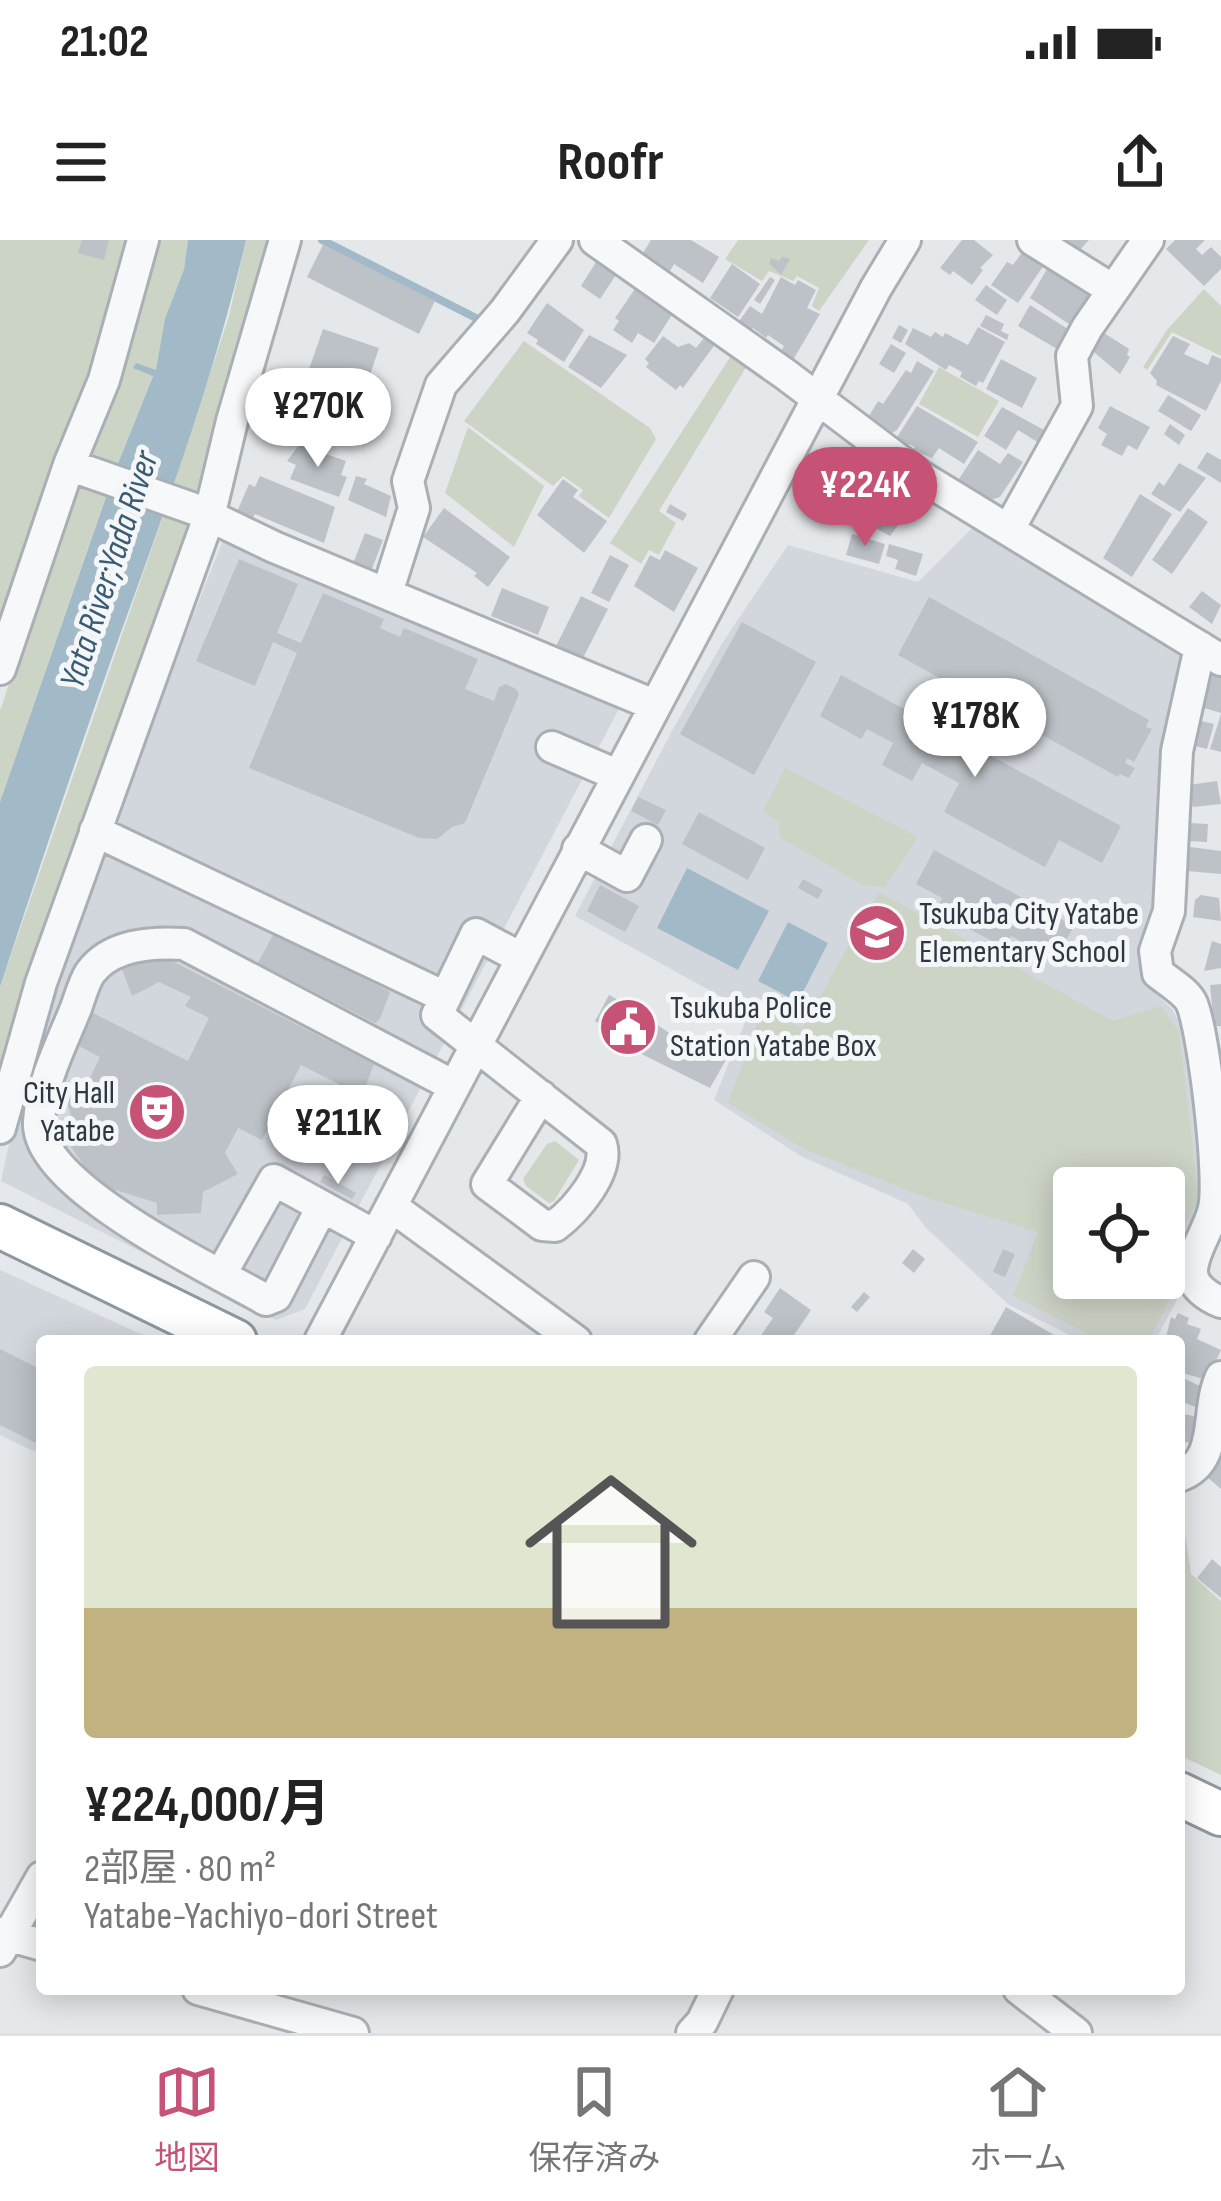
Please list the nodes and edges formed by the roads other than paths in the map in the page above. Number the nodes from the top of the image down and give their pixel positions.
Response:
1 (143, 240) edge
2 (286, 240) edge
3 (557, 240) edge
4 (595, 240) edge
5 (905, 240) edge
6 (1033, 240) edge
7 (1148, 240) edge
8 (1113, 290) junction
9 (818, 399) junction
10 (73, 467) junction
11 (203, 513) junction
12 (1009, 529) junction
13 (386, 593) junction
14 (1210, 653) edge
15 (0, 669) edge
16 (654, 705) junction
17 (552, 747) dead end
18 (617, 776) junction
19 (95, 830) junction
20 (646, 840) dead end
21 (578, 849) junction
22 (521, 958) junction
23 (446, 997) junction
24 (477, 1043) junction
25 (454, 1087) junction
26 (541, 1096) dead end
27 (0, 1128) edge
28 (1219, 1180) edge
29 (391, 1206) junction
30 (322, 1207) junction
31 (0, 1226) edge
32 (376, 1236) junction
33 (220, 1274) junction
34 (754, 1277) dead end
35 (1221, 1302) edge
36 (223, 1335) edge
37 (323, 1335) edge
38 (568, 1335) edge
39 (714, 1335) edge
40 (1221, 1377) edge
41 (1185, 1474) edge
42 (1185, 1797) edge
43 (1221, 1814) edge
44 (36, 1887) edge
45 (3, 1940) edge
46 (36, 1944) edge
47 (219, 1995) edge
48 (715, 1995) edge
49 (1027, 1995) edge
50 (353, 2033) edge
51 (692, 2033) edge
52 (1076, 2033) edge

1 - 10 street
2 - 11 street
3 - 13 street
4 - 9 street
5 - 9 street
6 - 8 street
7 - 8 street
8 - 12 street
9 - 12 street
9 - 16 street
10 - 11 street
10 - 15 street
11 - 13 street
11 - 19 street
12 - 14 street
13 - 16 street
14 - 28 street
16 - 18 street
17 - 18 street
18 - 21 street
19 - 23 street
19 - 27 street
20 - 21 street
21 - 22 street
22 - 23 street
22 - 24 street
23 - 24 street
24 - 25 street
24 - 26 street
25 - 29 street
25 - 33 street
28 - 35 street
29 - 32 street
29 - 38 street
30 - 32 street
30 - 33 street
30 - 33 street
31 - 36 highway
32 - 37 street
34 - 39 street
40 - 41 street
42 - 43 highway
44 - 45 street
45 - 46 street
47 - 50 street
48 - 51 street
49 - 52 street

